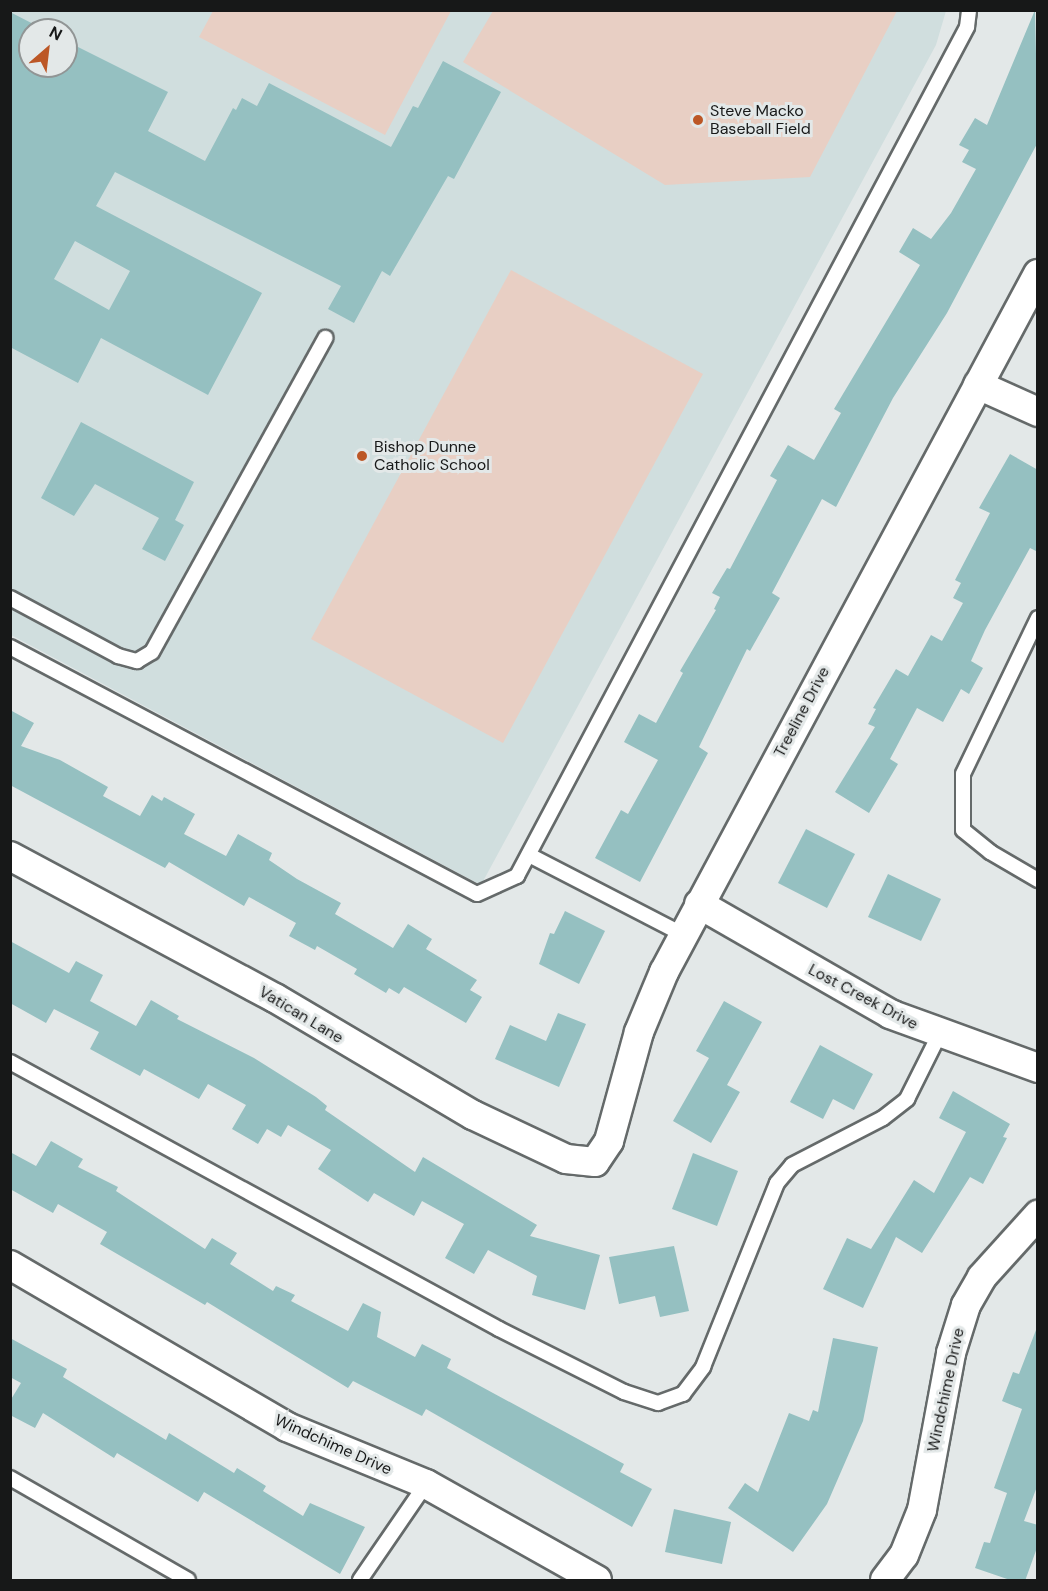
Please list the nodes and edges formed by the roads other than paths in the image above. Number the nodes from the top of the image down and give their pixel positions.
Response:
1 (969, 10) edge
2 (1038, 274) edge
3 (325, 338) dead end
4 (978, 385) junction
5 (1038, 412) edge
6 (10, 598) edge
7 (1038, 618) edge
8 (10, 647) edge
9 (529, 855) junction
10 (10, 856) edge
11 (1038, 880) edge
12 (699, 904) junction
13 (684, 935) junction
14 (939, 1035) junction
15 (10, 1062) edge
16 (1038, 1068) edge
17 (595, 1162) joint
18 (1038, 1215) edge
19 (10, 1265) edge
20 (10, 1478) edge
21 (426, 1484) junction
22 (188, 1581) edge
23 (360, 1581) edge
24 (597, 1581) edge
25 (885, 1581) edge

1 - 9 lane
2 - 4 street, Treeline Drive
3 - 6 lane
4 - 5 street
4 - 12 street, Treeline Drive
7 - 11 lane
8 - 9 lane
9 - 13 lane
10 - 17 street, Vatican Lane
12 - 13 street, Treeline Drive
12 - 14 street, Lost Creek Drive
13 - 17 street, Treeline Drive
14 - 15 lane
14 - 16 street, Lost Creek Drive
18 - 25 street, Windchime Drive
19 - 21 street, Windchime Drive
20 - 22 lane
21 - 23 lane
21 - 24 street, Windchime Drive

